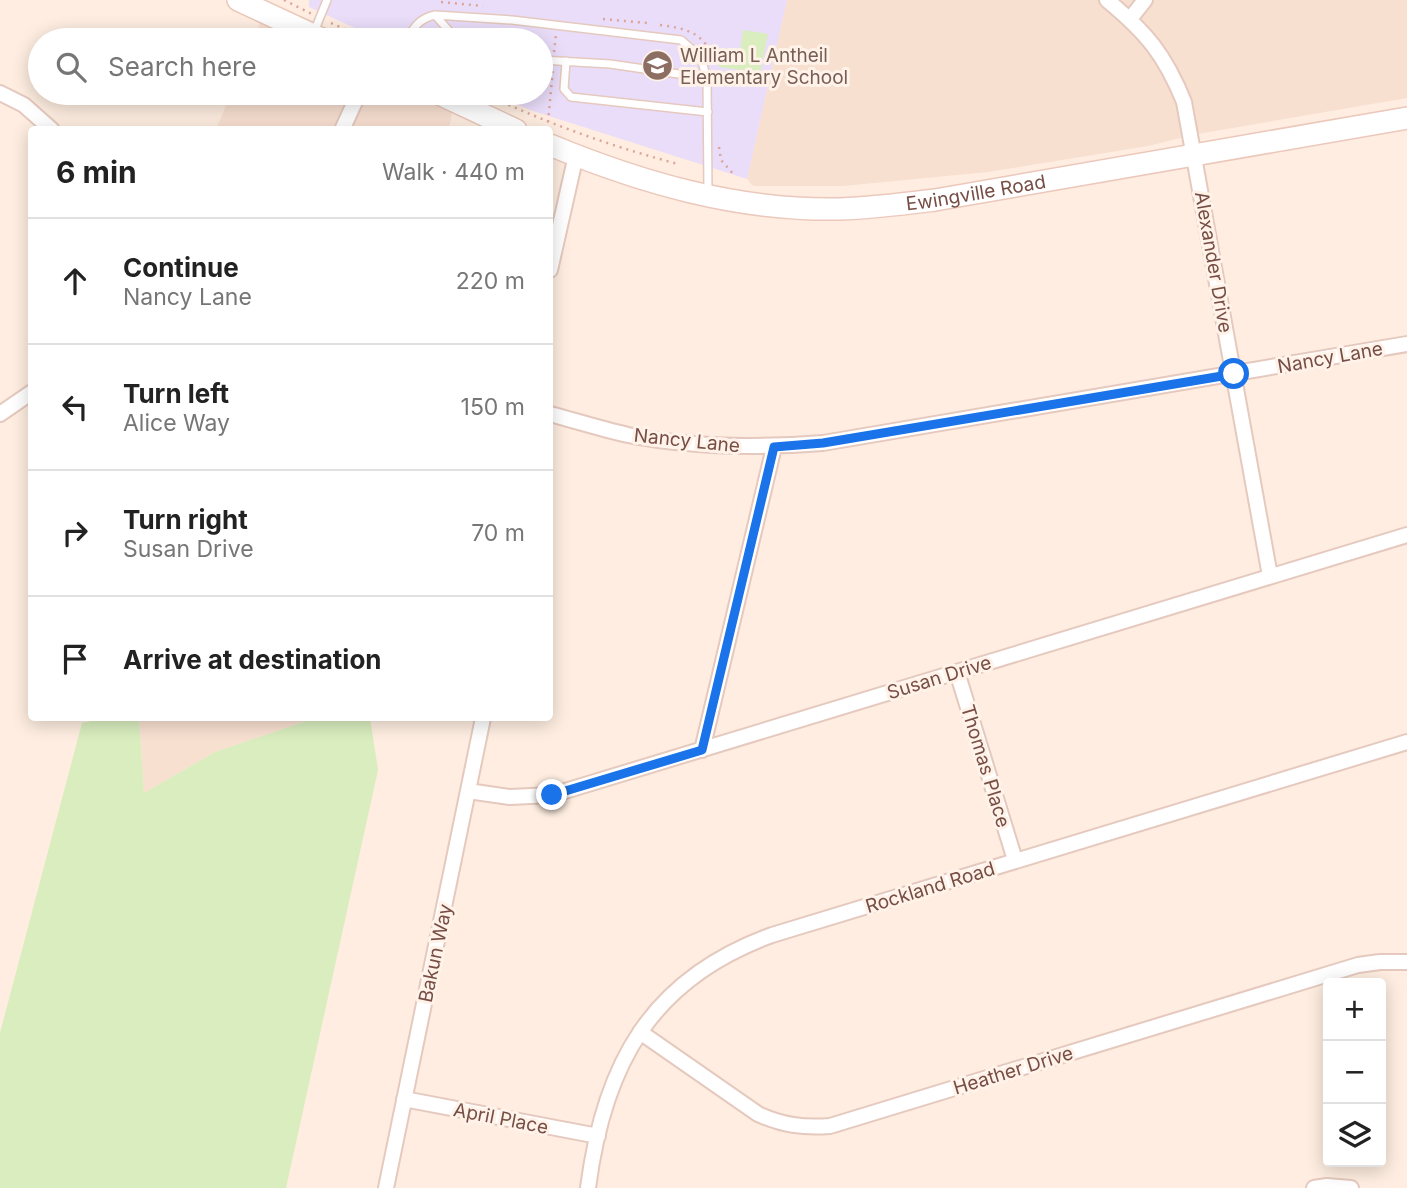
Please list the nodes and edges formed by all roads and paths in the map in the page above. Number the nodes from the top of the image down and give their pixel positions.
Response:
1 (238, 0) edge
2 (327, 0) edge
3 (1107, 0) edge
4 (1144, 0) edge
5 (435, 15) junction
6 (595, 18) dead end
7 (1130, 19) junction
8 (647, 23) dead end
9 (297, 28) edge
10 (320, 28) edge
11 (414, 28) edge
12 (446, 28) edge
13 (553, 60) edge
14 (566, 61) junction
15 (706, 78) junction
16 (0, 93) edge
17 (353, 105) edge
18 (463, 105) edge
19 (508, 105) edge
20 (708, 112) junction
21 (1407, 118) edge
22 (48, 126) edge
23 (344, 126) edge
24 (507, 126) edge
25 (553, 146) edge
26 (1195, 154) junction
27 (576, 156) junction
28 (678, 164) dead end
29 (708, 197) junction
30 (553, 257) edge
31 (1407, 344) edge
32 (1234, 374) junction
33 (28, 395) edge
34 (0, 415) edge
35 (553, 415) edge
36 (774, 447) junction
37 (1407, 535) edge
38 (1270, 576) junction
39 (957, 672) junction
40 (482, 721) edge
41 (1407, 742) edge
42 (702, 750) junction
43 (468, 791) junction
44 (1015, 860) junction
45 (1407, 962) edge
46 (640, 1032) junction
47 (404, 1099) junction
48 (598, 1136) junction
49 (386, 1188) edge
50 (588, 1188) edge
51 (1314, 1188) edge
52 (1351, 1188) edge

1 - 9 main road
2 - 10 lane
3 - 7 street, Alexander Drive
4 - 7 street
5 - 11 lane
5 - 12 lane
5 - 15 lane
6 - 8 path
7 - 26 street, Alexander Drive
13 - 14 lane
14 - 15 lane
14 - 20 lane
15 - 20 lane
16 - 22 street
17 - 23 street
18 - 24 main road
19 - 28 path
20 - 29 lane
21 - 26 main road, Ewingville Road
25 - 27 main road, Ewingville Road
26 - 29 main road, Ewingville Road
26 - 32 street, Alexander Drive
27 - 29 main road, Ewingville Road
27 - 30 street
31 - 32 street, Nancy Lane
32 - 36 street, Nancy Lane
32 - 38 street, Alexander Drive
33 - 34 street
35 - 36 street, Nancy Lane
36 - 42 street
37 - 38 street, Susan Drive
38 - 39 street, Susan Drive
39 - 42 street, Susan Drive
39 - 44 street, Thomas Place
40 - 43 street, Bakun Way
41 - 44 street, Rockland Road
42 - 43 street, Susan Drive
43 - 47 street, Bakun Way
44 - 46 street, Rockland Road
45 - 46 street, Heather Drive
46 - 48 street, Rockland Road
47 - 48 street, April Place
47 - 49 street, Bakun Way
48 - 50 street, Rockland Road
51 - 52 street

